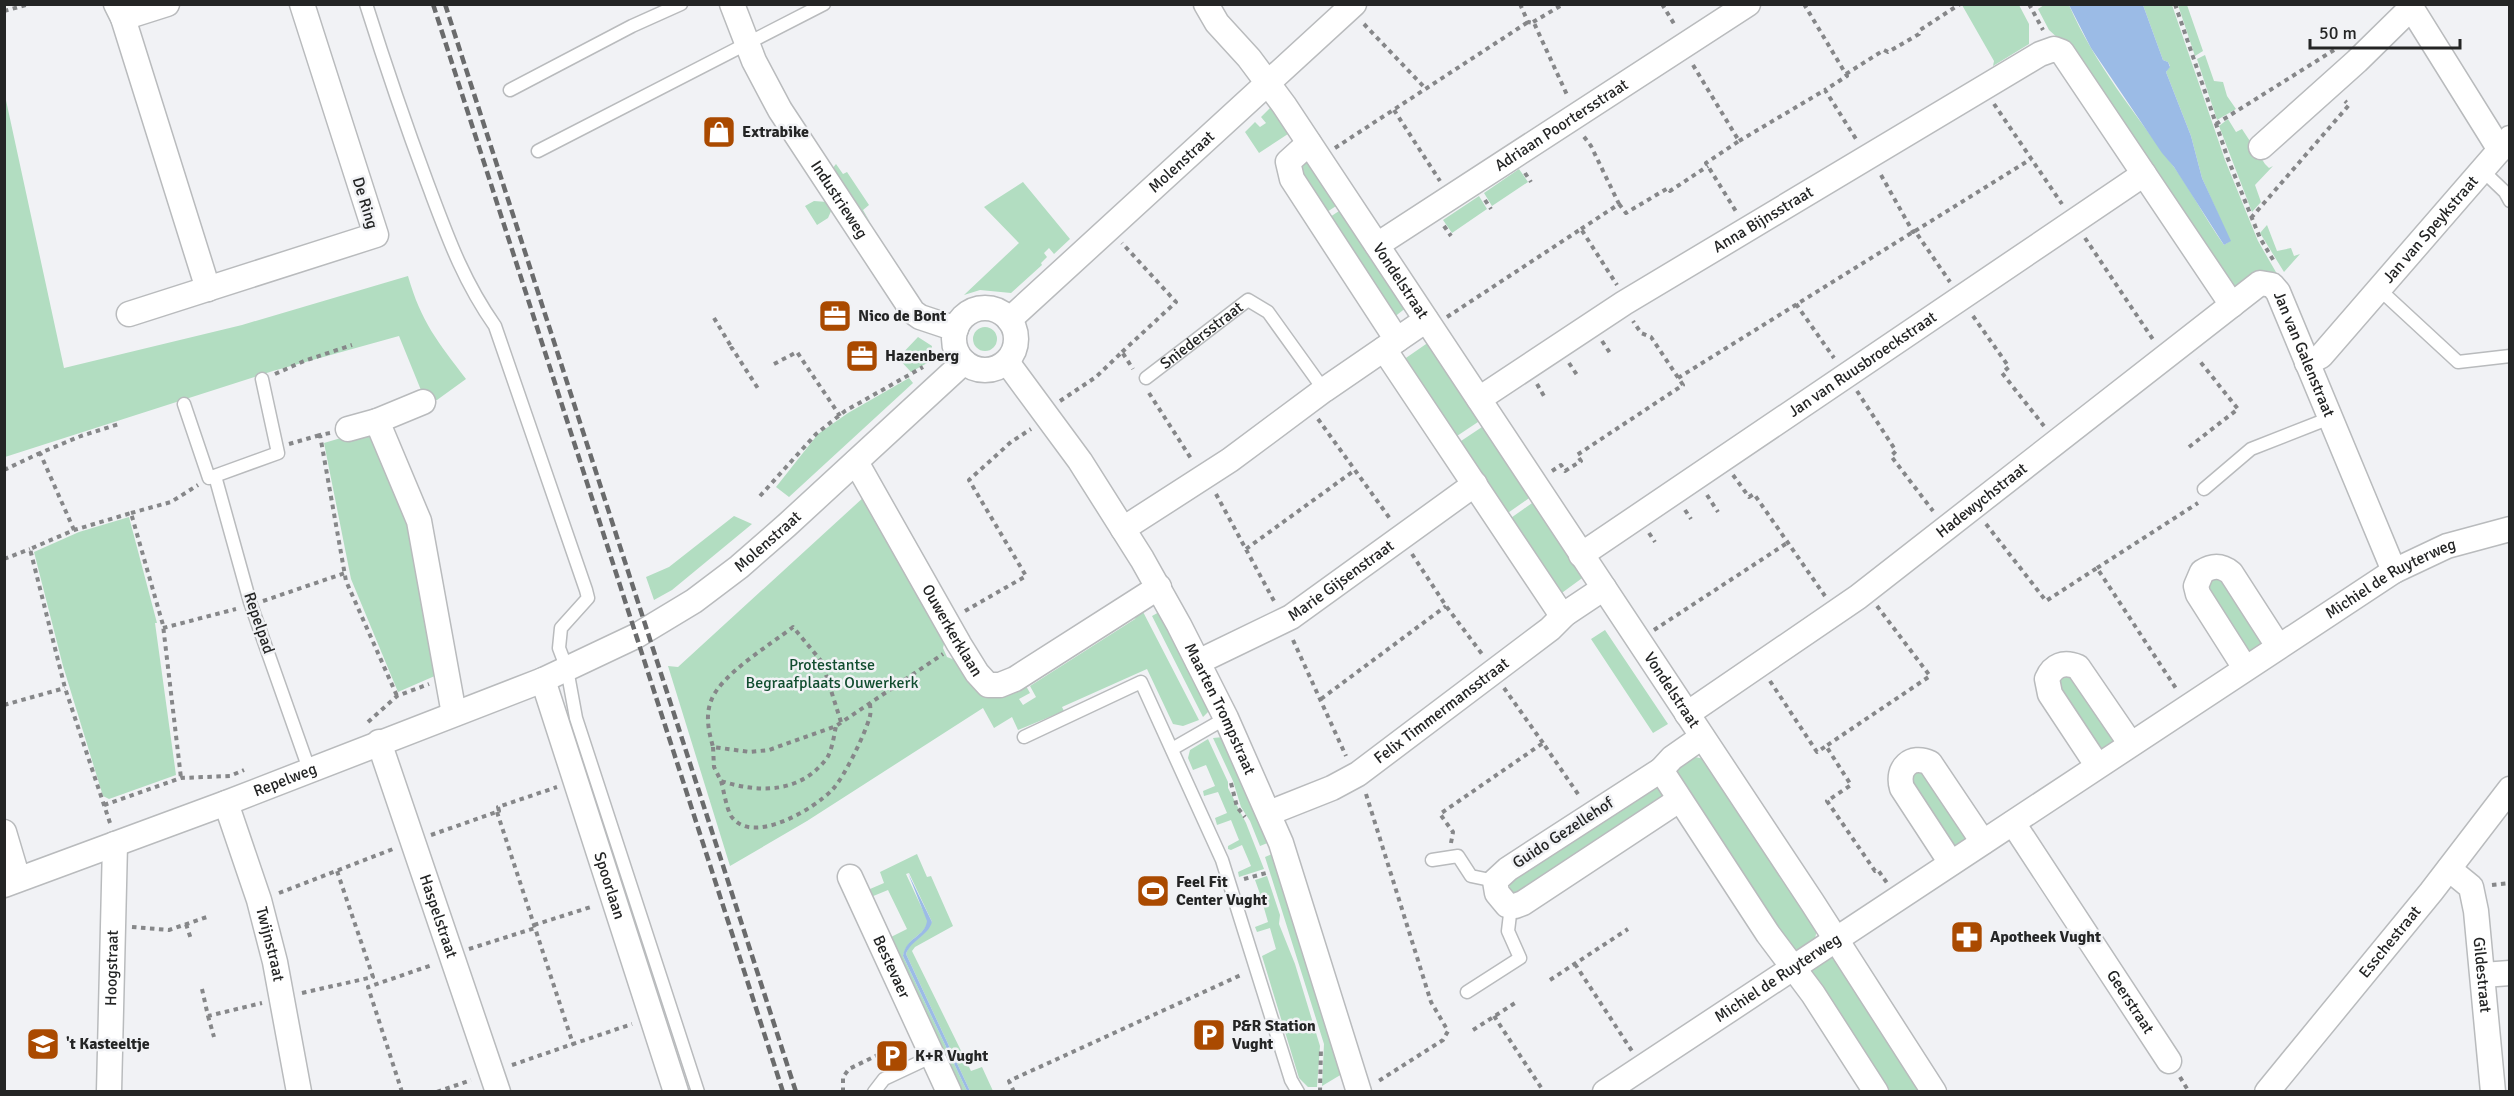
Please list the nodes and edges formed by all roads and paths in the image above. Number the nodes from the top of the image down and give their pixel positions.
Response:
1 (30, 4) edge
2 (167, 4) edge
3 (302, 4) edge
4 (366, 4) edge
5 (681, 4) edge
6 (732, 4) edge
7 (824, 4) edge
8 (1206, 4) edge
9 (1520, 4) edge
10 (1562, 4) edge
11 (1748, 4) edge
12 (1804, 4) edge
13 (1960, 4) edge
14 (2029, 4) edge
15 (2175, 4) edge
16 (2410, 6) edge
17 (1351, 7) edge
18 (4, 11) edge
19 (120, 11) edge
20 (1530, 22) junction
21 (746, 44) junction
22 (1681, 47) junction
23 (2054, 49) junction
24 (2335, 50) dead end
25 (1846, 74) junction
26 (1268, 84) junction
27 (2329, 87) junction
28 (1425, 88) junction
29 (510, 90) dead end
30 (1825, 90) junction
31 (1394, 110) junction
32 (1574, 116) junction
33 (2216, 124) junction
34 (1739, 141) junction
35 (2505, 144) edge
36 (2260, 147) dead end
37 (538, 151) dead end
38 (1314, 151) junction
39 (1867, 158) junction
40 (2031, 159) dead end
41 (1708, 166) junction
42 (2482, 170) junction
43 (2144, 174) junction
44 (1451, 196) junction
45 (2510, 201) edge
46 (1619, 204) junction
47 (2251, 218) junction
48 (1110, 229) junction
49 (1581, 229) junction
50 (1747, 229) junction
51 (1914, 231) junction
52 (1377, 245) junction
53 (2272, 285) junction
54 (208, 289) junction
55 (2379, 290) junction
56 (1961, 298) junction
57 (1625, 302) junction
58 (1796, 304) junction
59 (2232, 305) junction
60 (129, 314) dead end
61 (714, 318) dead end
62 (1009, 320) junction
63 (1429, 324) junction
64 (956, 329) junction
65 (2185, 341) junction
66 (1390, 344) junction
67 (352, 345) dead end
68 (1122, 352) junction
69 (2510, 356) edge
70 (964, 362) junction
71 (1007, 362) junction
72 (2307, 363) junction
73 (774, 364) dead end
74 (1846, 376) junction
75 (1678, 378) junction
76 (263, 381) joint
77 (1144, 381) junction
78 (942, 383) junction
79 (759, 390) dead end
80 (1324, 390) junction
81 (1479, 399) junction
82 (423, 402) dead end
83 (184, 404) dead end
84 (1047, 414) junction
85 (840, 416) junction
86 (2330, 418) junction
87 (377, 421) junction
88 (119, 424) dead end
89 (348, 429) joint
90 (320, 435) junction
91 (2056, 442) junction
92 (277, 447) junction
93 (2189, 447) dead end
94 (40, 453) junction
95 (856, 462) junction
96 (4, 470) edge
97 (1355, 470) dead end
98 (212, 477) junction
99 (1203, 478) junction
100 (1533, 482) junction
101 (1475, 484) junction
102 (2204, 489) joint
103 (760, 496) dead end
104 (1749, 497) dead end
105 (1973, 507) junction
106 (131, 513) junction
107 (1124, 528) junction
108 (1947, 528) junction
109 (2510, 529) edge
110 (74, 531) junction
111 (1787, 543) junction
112 (30, 549) junction
113 (1246, 549) dead end
114 (1581, 555) junction
115 (4, 559) edge
116 (2097, 568) junction
117 (2394, 570) junction
118 (345, 573) junction
119 (1159, 587) junction
120 (1604, 588) junction
121 (1866, 591) junction
122 (251, 605) junction
123 (1446, 606) dead end
124 (1836, 612) junction
125 (1565, 614) junction
126 (163, 628) junction
127 (953, 634) junction
128 (1638, 640) junction
129 (2278, 646) junction
130 (1198, 662) junction
131 (1759, 665) junction
132 (2245, 668) junction
133 (567, 669) junction
134 (1493, 673) junction
135 (447, 677) junction
136 (543, 680) junction
137 (65, 687) junction
138 (397, 696) junction
139 (1321, 699) dead end
140 (870, 702) junction
141 (4, 705) edge
142 (2188, 706) junction
143 (453, 714) junction
144 (1687, 714) junction
145 (1226, 718) junction
146 (841, 722) junction
147 (836, 726) junction
148 (372, 733) junction
149 (1024, 737) dead end
150 (1702, 737) junction
151 (1543, 743) junction
152 (2130, 743) junction
153 (1826, 746) junction
154 (713, 747) junction
155 (1172, 748) junction
156 (2097, 765) junction
157 (251, 768) dead end
158 (309, 769) junction
159 (1661, 770) junction
160 (1360, 773) junction
161 (181, 778) junction
162 (721, 781) junction
163 (575, 782) junction
164 (1231, 782) dead end
165 (2510, 789) edge
166 (1679, 800) junction
167 (226, 803) junction
168 (104, 805) junction
169 (497, 812) junction
170 (1592, 815) junction
171 (1258, 817) junction
172 (2013, 823) junction
173 (4, 832) edge
174 (413, 842) junction
175 (1983, 842) junction
176 (115, 844) junction
177 (1449, 857) junction
178 (1432, 860) dead end
179 (1950, 863) junction
180 (2449, 869) junction
181 (337, 871) junction
182 (850, 878) dead end
183 (1270, 881) dead end
184 (1495, 881) junction
185 (11, 882) edge
186 (1230, 883) junction
187 (1897, 898) junction
188 (260, 900) junction
189 (614, 900) junction
190 (1511, 906) junction
191 (207, 917) dead end
192 (186, 924) junction
193 (113, 926) junction
194 (535, 927) junction
195 (1628, 930) dead end
196 (191, 939) dead end
197 (1836, 939) junction
198 (452, 956) junction
199 (1575, 964) junction
200 (1793, 967) junction
201 (1257, 968) junction
202 (2510, 973) edge
203 (2483, 975) junction
204 (369, 978) junction
205 (1550, 980) dead end
206 (372, 986) junction
207 (202, 989) dead end
208 (1467, 992) dead end
209 (283, 998) junction
210 (1515, 1003) dead end
211 (208, 1016) junction
212 (1494, 1016) junction
213 (652, 1017) junction
214 (1473, 1030) dead end
215 (923, 1033) junction
216 (214, 1037) dead end
217 (573, 1044) junction
218 (1322, 1044) dead end
219 (933, 1056) junction
220 (2169, 1061) dead end
221 (1642, 1067) junction
222 (495, 1082) edge
223 (2498, 1089) edge
224 (1354, 1090) edge
225 (1608, 1091) edge
226 (109, 1092) edge
227 (299, 1092) edge
228 (402, 1092) edge
229 (437, 1092) edge
230 (676, 1092) edge
231 (698, 1092) edge
232 (843, 1092) edge
233 (874, 1092) edge
234 (950, 1092) edge
235 (1014, 1092) edge
236 (1298, 1092) edge
237 (1320, 1092) edge
238 (1544, 1092) edge
239 (1876, 1092) edge
240 (1934, 1092) edge
241 (2267, 1092) edge

1 - 18 path
2 - 19 street
3 - 54 street, De Ring
4 - 133 lane
5 - 29 lane
6 - 21 street, Industrieweg
7 - 21 lane
8 - 26 street, Vondelstraat
9 - 20 path
10 - 20 path
11 - 22 street, Adriaan Poortersstraat
12 - 25 path
13 - 25 path
14 - 23 path
15 - 33 path, Jan van Galenstraat
16 - 27 street
16 - 35 street
17 - 26 street, Molenstraat
17 - 28 path
19 - 54 street
20 - 28 path
20 - 32 path
21 - 37 lane
21 - 64 street, Industrieweg
22 - 32 street, Adriaan Poortersstraat
22 - 34 path
23 - 39 street, Anna Bijnsstraat
23 - 43 street
24 - 33 path
25 - 30 path
26 - 38 street, Vondelstraat
26 - 48 street, Molenstraat
27 - 36 street
27 - 47 path
28 - 31 path
30 - 34 path
30 - 39 path
31 - 38 path
31 - 44 path
32 - 44 street, Adriaan Poortersstraat
32 - 46 path
33 - 47 path, Jan van Galenstraat
34 - 41 path
35 - 42 street, Jan van Speykstraat
38 - 52 street, Vondelstraat
38 - 66 street, Vondelstraat
39 - 50 street, Anna Bijnsstraat
39 - 51 path
40 - 51 path
41 - 46 path
41 - 50 path
42 - 45 lane, Jan van Speykstraat
42 - 55 street, Jan van Speykstraat
43 - 56 street, Jan van Ruusbroeckstraat
43 - 59 street
44 - 52 street, Adriaan Poortersstraat
46 - 49 path
47 - 53 path, Jan van Galenstraat
48 - 62 street, Molenstraat
48 - 68 path
49 - 57 path
49 - 63 path
50 - 57 street, Anna Bijnsstraat
51 - 56 path
51 - 58 path
52 - 63 street, Vondelstraat
53 - 59 street, Hadewychstraat
53 - 72 street, Jan van Galenstraat
54 - 60 street, De Ring
55 - 69 lane, Jan van Speykstraat
55 - 72 street, Jan van Speykstraat
56 - 74 street, Jan van Ruusbroeckstraat
56 - 91 path
57 - 75 path
57 - 81 street, Anna Bijnsstraat
58 - 74 path
58 - 75 path
59 - 65 street, Hadewychstraat
61 - 79 path
62 - 64 street
62 - 71 street
63 - 66 street
63 - 81 street, Vondelstraat
64 - 70 street
65 - 91 street, Hadewychstraat
65 - 93 path
66 - 80 street
66 - 101 street, Vondelstraat
67 - 76 path
68 - 77 path
68 - 84 path
70 - 71 street
70 - 78 street, Molenstraat
71 - 84 street, Maarten Trompstraat
72 - 86 street, Jan van Galenstraat
73 - 85 path
74 - 108 path
74 - 114 street, Jan van Ruusbroeckstraat
75 - 100 path
76 - 92 lane
77 - 80 lane, Sniedersstraat
77 - 99 path
78 - 85 path
78 - 95 street, Molenstraat
80 - 99 street
81 - 100 street, Vondelstraat
82 - 87 street
83 - 98 lane, Repelpad
84 - 107 street, Maarten Trompstraat
84 - 127 path
85 - 103 path
86 - 102 lane
86 - 117 street, Jan van Galenstraat
87 - 89 street
87 - 135 street
88 - 94 path
89 - 90 path
90 - 92 path
90 - 118 path
91 - 105 street, Hadewychstraat
92 - 98 lane
94 - 96 path
94 - 110 path
95 - 127 street, Ouwerkerklaan
95 - 133 street, Molenstraat
97 - 113 path
98 - 106 path
98 - 122 lane, Repelpad
99 - 107 street
100 - 114 street, Vondelstraat
101 - 125 street, Vondelstraat
101 - 130 street, Marie Gijsenstraat
102 - 116 path
104 - 111 path
105 - 108 street, Hadewychstraat
105 - 116 path
106 - 110 path
106 - 126 path
107 - 119 street, Maarten Trompstraat
108 - 121 street, Hadewychstraat
109 - 117 street, Michiel de Ruyterweg
110 - 112 path
111 - 124 path
111 - 128 path
112 - 115 path
112 - 137 path
114 - 120 street, Vondelstraat
116 - 142 path
117 - 129 street, Michiel de Ruyterweg
118 - 122 path
118 - 138 path
119 - 127 street, Ouwerkerklaan
119 - 130 street, Maarten Trompstraat
120 - 125 street, Felix Timmermansstraat
120 - 128 street, Vondelstraat
121 - 124 street, Hadewychstraat
121 - 153 path
122 - 126 path
122 - 158 lane, Repelpad
123 - 139 path
124 - 131 street, Hadewychstraat
125 - 134 street, Felix Timmermansstraat
126 - 161 path
127 - 140 path
128 - 144 street, Vondelstraat
129 - 132 street, Michiel de Ruyterweg
129 - 132 street
130 - 145 street, Maarten Trompstraat
131 - 144 street, Hadewychstraat
131 - 153 path
132 - 142 street, Michiel de Ruyterweg
133 - 136 street, Molenstraat
133 - 231 lane
134 - 151 path
134 - 160 street, Felix Timmermansstraat
135 - 138 path
135 - 143 street
136 - 143 street, Repelweg
136 - 163 street, Spoorlaan
137 - 141 path
137 - 168 path
138 - 148 path
140 - 146 path
140 - 162 path
142 - 152 street, Michiel de Ruyterweg
143 - 148 street, Repelweg
144 - 150 street, Vondelstraat
145 - 155 lane
145 - 171 street, Maarten Trompstraat
146 - 147 path
146 - 154 path
147 - 154 path
147 - 162 path
148 - 158 street, Repelweg
148 - 174 street, Haspelstraat
149 - 155 lane
150 - 159 street, Vondelstraat
150 - 197 street, Vondelstraat
151 - 170 path
151 - 177 path
152 - 156 street, Michiel de Ruyterweg
152 - 156 street
153 - 187 path
154 - 162 path
155 - 186 lane
156 - 172 street, Michiel de Ruyterweg
157 - 161 path, Repelweg
158 - 167 street, Repelweg
159 - 166 street
159 - 170 street, Guido Gezellehof
160 - 171 street, Felix Timmermansstraat
160 - 224 path
161 - 168 path, Repelweg
163 - 169 path
163 - 189 street, Spoorlaan
164 - 171 path, Maarten Trompstraat
165 - 180 street, Esschestraat
166 - 190 street
166 - 200 street
167 - 176 street, Repelweg
167 - 188 street, Twijnstraat
168 - 176 path
169 - 174 path
169 - 194 path
170 - 184 street, Guido Gezellehof
171 - 224 street, Maarten Trompstraat
172 - 175 street, Michiel de Ruyterweg
172 - 220 street, Geerstraat
173 - 185 street, Repelweg
174 - 181 path
174 - 198 street, Haspelstraat
175 - 179 street, Michiel de Ruyterweg
175 - 179 street
176 - 185 street, Repelweg
176 - 193 street, Hoogstraat
177 - 178 lane
177 - 184 lane
179 - 187 street, Michiel de Ruyterweg
180 - 203 street, Gildestraat
180 - 241 street, Esschestraat
181 - 188 path
181 - 204 path
182 - 215 street, Bestevaer
183 - 186 path
184 - 190 street
186 - 201 lane
187 - 197 street, Michiel de Ruyterweg
188 - 209 street, Twijnstraat
189 - 194 path
189 - 213 street, Spoorlaan
190 - 208 lane
191 - 192 path
192 - 193 path
192 - 196 path
193 - 226 street, Hoogstraat
194 - 198 path
194 - 217 path
195 - 199 path
197 - 200 street, Michiel de Ruyterweg
197 - 240 street, Vondelstraat
198 - 206 path
198 - 222 street, Haspelstraat
199 - 205 path
199 - 221 path
200 - 221 street, Michiel de Ruyterweg
200 - 239 street
201 - 235 path
201 - 236 lane
202 - 203 street
203 - 223 street, Gildestraat
204 - 206 path
204 - 209 path
206 - 228 path
207 - 211 path
209 - 211 path
209 - 227 street, Twijnstraat
210 - 212 path
211 - 216 path
212 - 214 path
212 - 238 path
213 - 217 path
213 - 230 street, Spoorlaan
215 - 219 street, Bestevaer
215 - 232 path
217 - 222 path
218 - 237 path
219 - 233 lane
219 - 234 street, Bestevaer
221 - 225 street, Michiel de Ruyterweg
222 - 229 path

